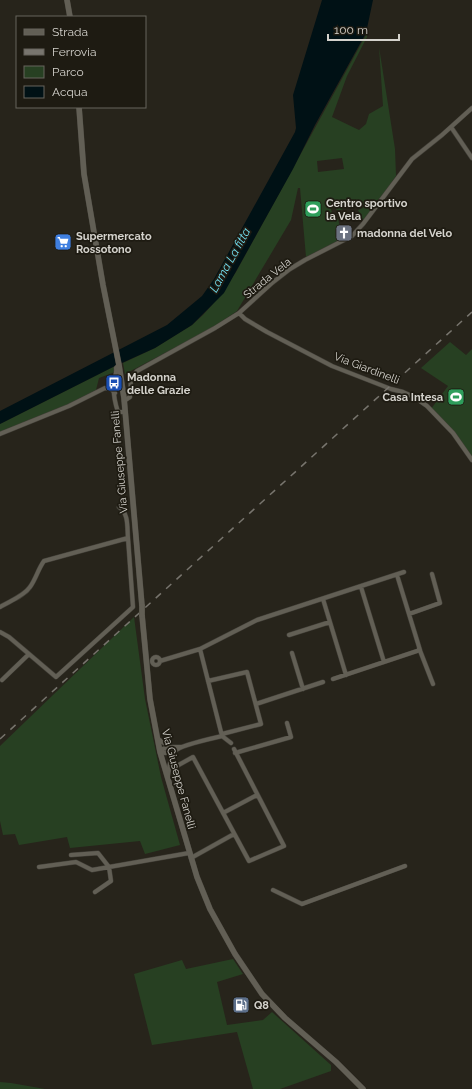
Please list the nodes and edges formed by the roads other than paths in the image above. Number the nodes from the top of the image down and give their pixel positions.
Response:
1 (67, 0) edge
2 (70, 16) edge
3 (79, 108) edge
4 (472, 108) edge
5 (450, 127) junction
6 (472, 158) edge
7 (239, 313) junction
8 (119, 365) junction
9 (115, 393) junction
10 (124, 401) junction
11 (125, 412) junction
12 (0, 434) edge
13 (472, 460) edge
14 (119, 507) dead end
15 (128, 538) junction
16 (404, 572) dead end
17 (432, 574) dead end
18 (397, 575) junction
19 (361, 587) junction
20 (323, 599) junction
21 (0, 606) edge
22 (409, 614) junction
23 (330, 622) junction
24 (0, 632) edge
25 (289, 635) dead end
26 (200, 649) junction
27 (420, 650) junction
28 (292, 653) dead end
29 (29, 654) junction
30 (160, 661) dead end
31 (384, 662) junction
32 (346, 675) junction
33 (333, 679) dead end
34 (2, 680) dead end
35 (208, 681) junction
36 (323, 682) dead end
37 (432, 684) dead end
38 (303, 689) junction
39 (256, 704) junction
40 (287, 723) dead end
41 (222, 735) junction
42 (157, 739) junction
43 (231, 743) dead end
44 (170, 746) junction
45 (181, 747) junction
46 (175, 751) junction
47 (160, 752) junction
48 (175, 767) dead end
49 (167, 777) junction
50 (257, 795) junction
51 (223, 813) junction
52 (234, 834) junction
53 (71, 855) dead end
54 (190, 855) junction
55 (405, 866) dead end
56 (39, 867) dead end
57 (109, 867) junction
58 (273, 890) dead end
59 (95, 892) dead end
60 (363, 1089) edge

1 - 2 main road
3 - 8 main road, Via Giuseppe Fanelli
4 - 5 street, Strada Vela
5 - 6 street
5 - 7 street, Strada Vela
7 - 10 street, Strada Vela
7 - 13 street, Via Giardinelli
8 - 9 street
8 - 10 main road, Via Giuseppe Fanelli
9 - 11 street
9 - 12 street
10 - 11 main road, Via Giuseppe Fanelli
11 - 42 main road, Via Giuseppe Fanelli, bridge
14 - 15 street
15 - 21 street
15 - 29 street
16 - 18 street
17 - 22 street
18 - 19 street
18 - 22 street
18 - 27 street
19 - 20 street
19 - 31 street
20 - 23 street
20 - 26 street
22 - 27 street
23 - 25 street
23 - 32 street
24 - 29 street
26 - 30 street
26 - 35 street
27 - 31 street
27 - 37 street
28 - 38 street
29 - 34 street
31 - 32 street
32 - 33 street
35 - 39 street
35 - 41 street
36 - 38 street
38 - 39 street
39 - 41 street
40 - 50 street
41 - 43 street
41 - 45 street
42 - 44 street
42 - 47 main road, Via Giuseppe Fanelli
44 - 45 street
44 - 47 street
45 - 46 street
46 - 47 street
46 - 49 street
47 - 49 main road, Via Giuseppe Fanelli
48 - 51 street
49 - 54 main road, Via Giuseppe Fanelli
50 - 51 street
50 - 52 street
51 - 52 street
52 - 54 street
53 - 57 street
54 - 57 street
54 - 60 main road, Via Giuseppe Fanelli
55 - 58 street
56 - 57 street
57 - 59 street

